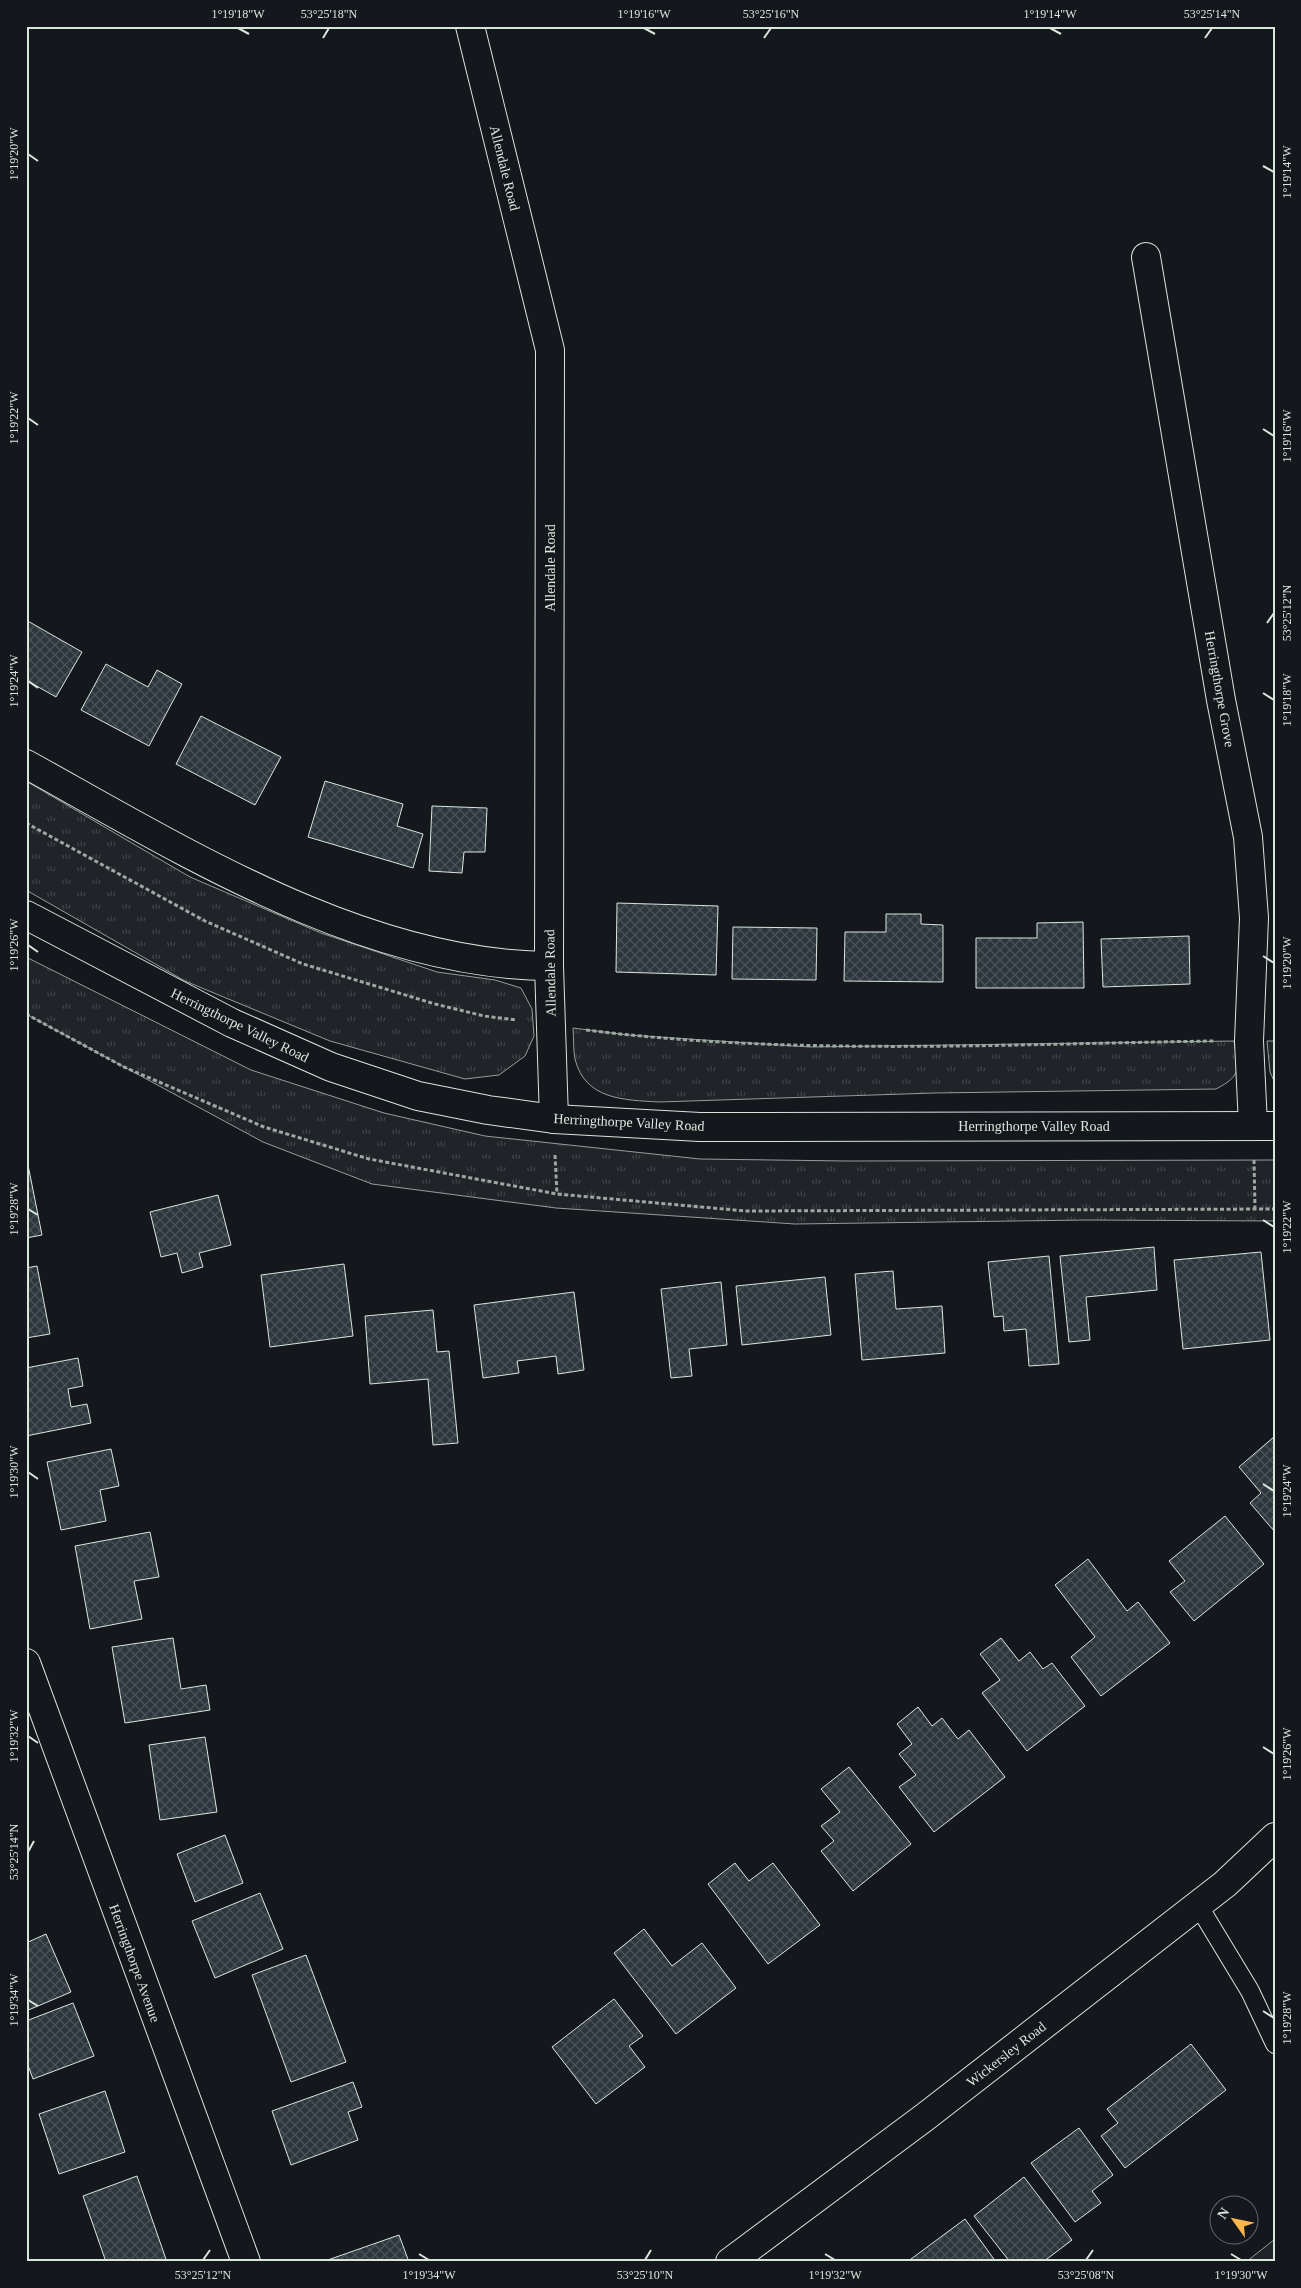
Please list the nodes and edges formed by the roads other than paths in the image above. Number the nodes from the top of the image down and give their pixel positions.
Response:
1 (470, 26) edge
2 (1146, 257) dead end
3 (26, 764) edge
4 (26, 915) edge
5 (549, 966) junction
6 (554, 1118) junction
7 (1264, 1125) edge
8 (26, 1663) edge
9 (1275, 1837) edge
10 (1198, 1905) junction
11 (1275, 2044) edge
12 (246, 2262) edge
13 (730, 2262) edge

1 - 5 street, Allendale Road
2 - 7 street, Herringthorpe Grove
3 - 5 street
4 - 6 street, Herringthorpe Valley Road
5 - 6 street, Allendale Road
6 - 7 street, Herringthorpe Valley Road
8 - 12 street, Herringthorpe Avenue
9 - 10 street, Wickersley Road
10 - 11 lane
10 - 13 street, Wickersley Road

